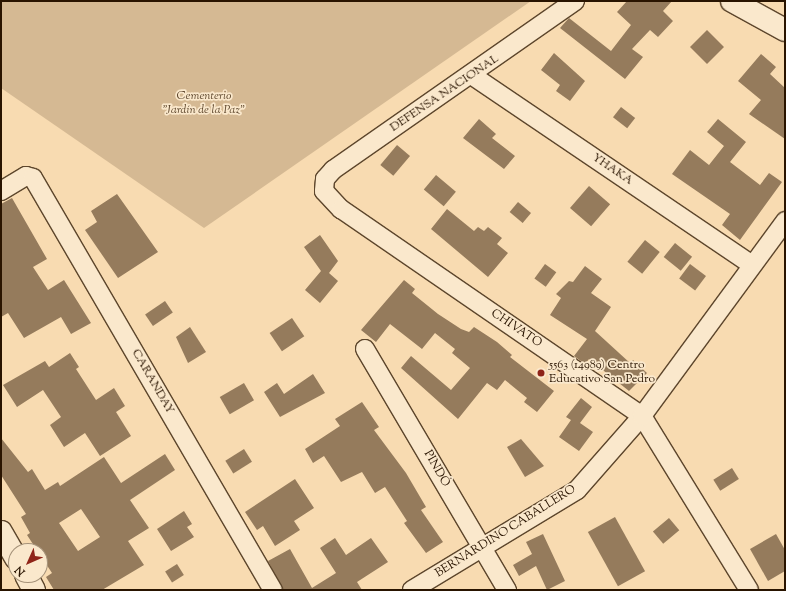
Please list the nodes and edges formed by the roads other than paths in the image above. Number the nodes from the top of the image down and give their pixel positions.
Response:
1 (576, 1) edge
2 (732, 1) edge
3 (785, 30) edge
4 (473, 76) junction
5 (1, 191) edge
6 (324, 191) joint
7 (785, 221) edge
8 (752, 265) junction
9 (365, 349) dead end
10 (642, 416) junction
11 (1, 532) edge
12 (8, 544) edge
13 (483, 549) junction
14 (273, 590) edge
15 (412, 590) edge
16 (507, 590) edge
17 (749, 590) edge

1 - 4 street, DEFENSA NACIONAL
2 - 3 street
4 - 6 street, DEFENSA NACIONAL
4 - 8 street, YHAKA
5 - 14 street, CARANDAY
6 - 10 street, CHIVATO
7 - 8 street, BERNARDINO CABALLERO
8 - 10 street, BERNARDINO CABALLERO
9 - 13 street, PINDÓ
10 - 13 street, BERNARDINO CABALLERO
10 - 17 street, CHIVATO
11 - 12 street
13 - 15 street, BERNARDINO CABALLERO
13 - 16 street, PINDÓ

